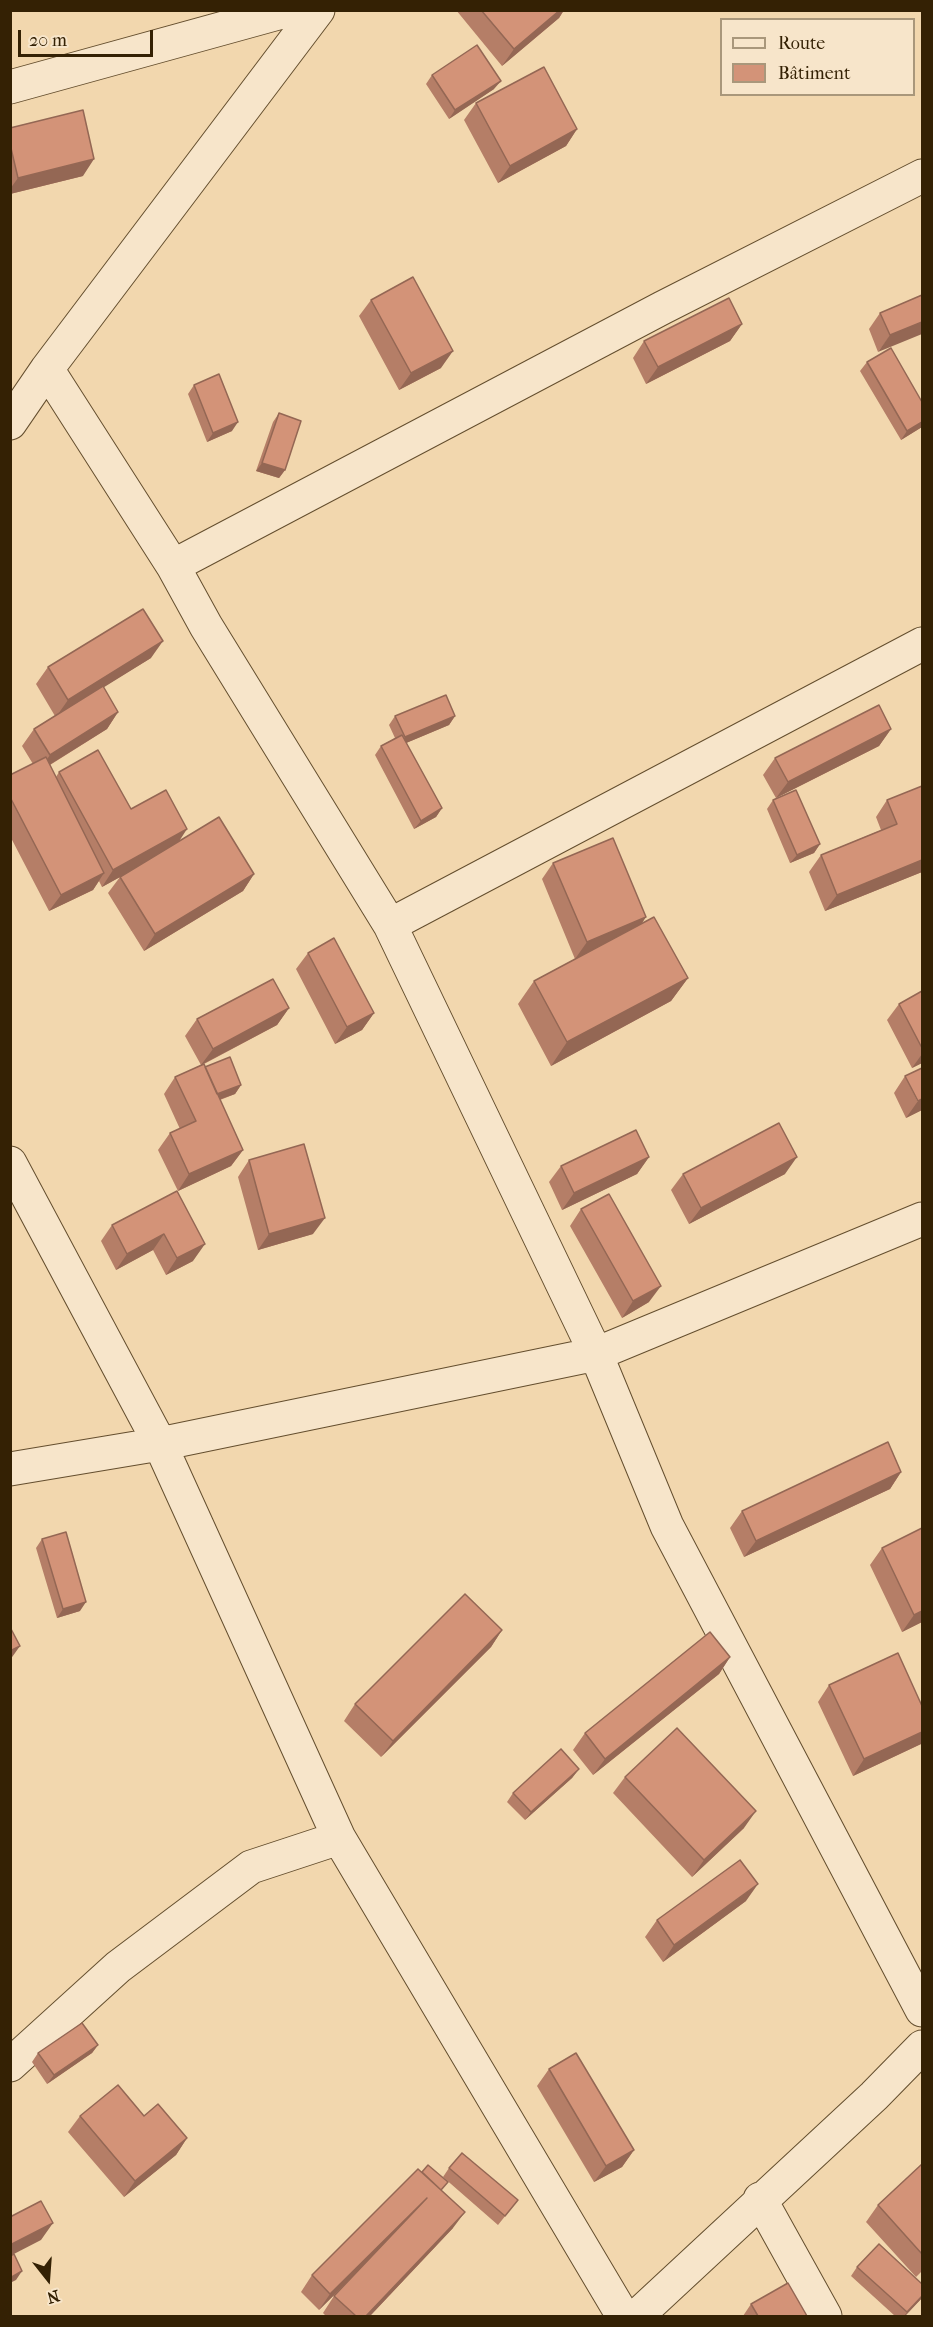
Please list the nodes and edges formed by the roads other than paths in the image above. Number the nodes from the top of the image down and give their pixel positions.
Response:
1 (289, 10) edge
2 (318, 10) edge
3 (10, 87) edge
4 (922, 176) edge
5 (47, 369) junction
6 (10, 423) edge
7 (173, 566) junction
8 (922, 644) edge
9 (390, 925) junction
10 (10, 1163) edge
11 (922, 1219) edge
12 (596, 1354) junction
13 (160, 1444) junction
14 (10, 1469) edge
15 (339, 1838) junction
16 (922, 2010) edge
17 (922, 2047) edge
18 (10, 2065) edge
19 (760, 2199) junction
20 (623, 2316) edge
21 (637, 2316) edge
22 (825, 2316) edge

1 - 3 street
2 - 5 street
4 - 7 street
5 - 6 street
5 - 7 street
7 - 9 street
8 - 9 street
9 - 12 street
10 - 13 street
11 - 12 street
12 - 13 street
12 - 16 street
13 - 14 street
13 - 15 street
15 - 18 street
15 - 20 street
17 - 19 street
19 - 21 street
19 - 22 street

